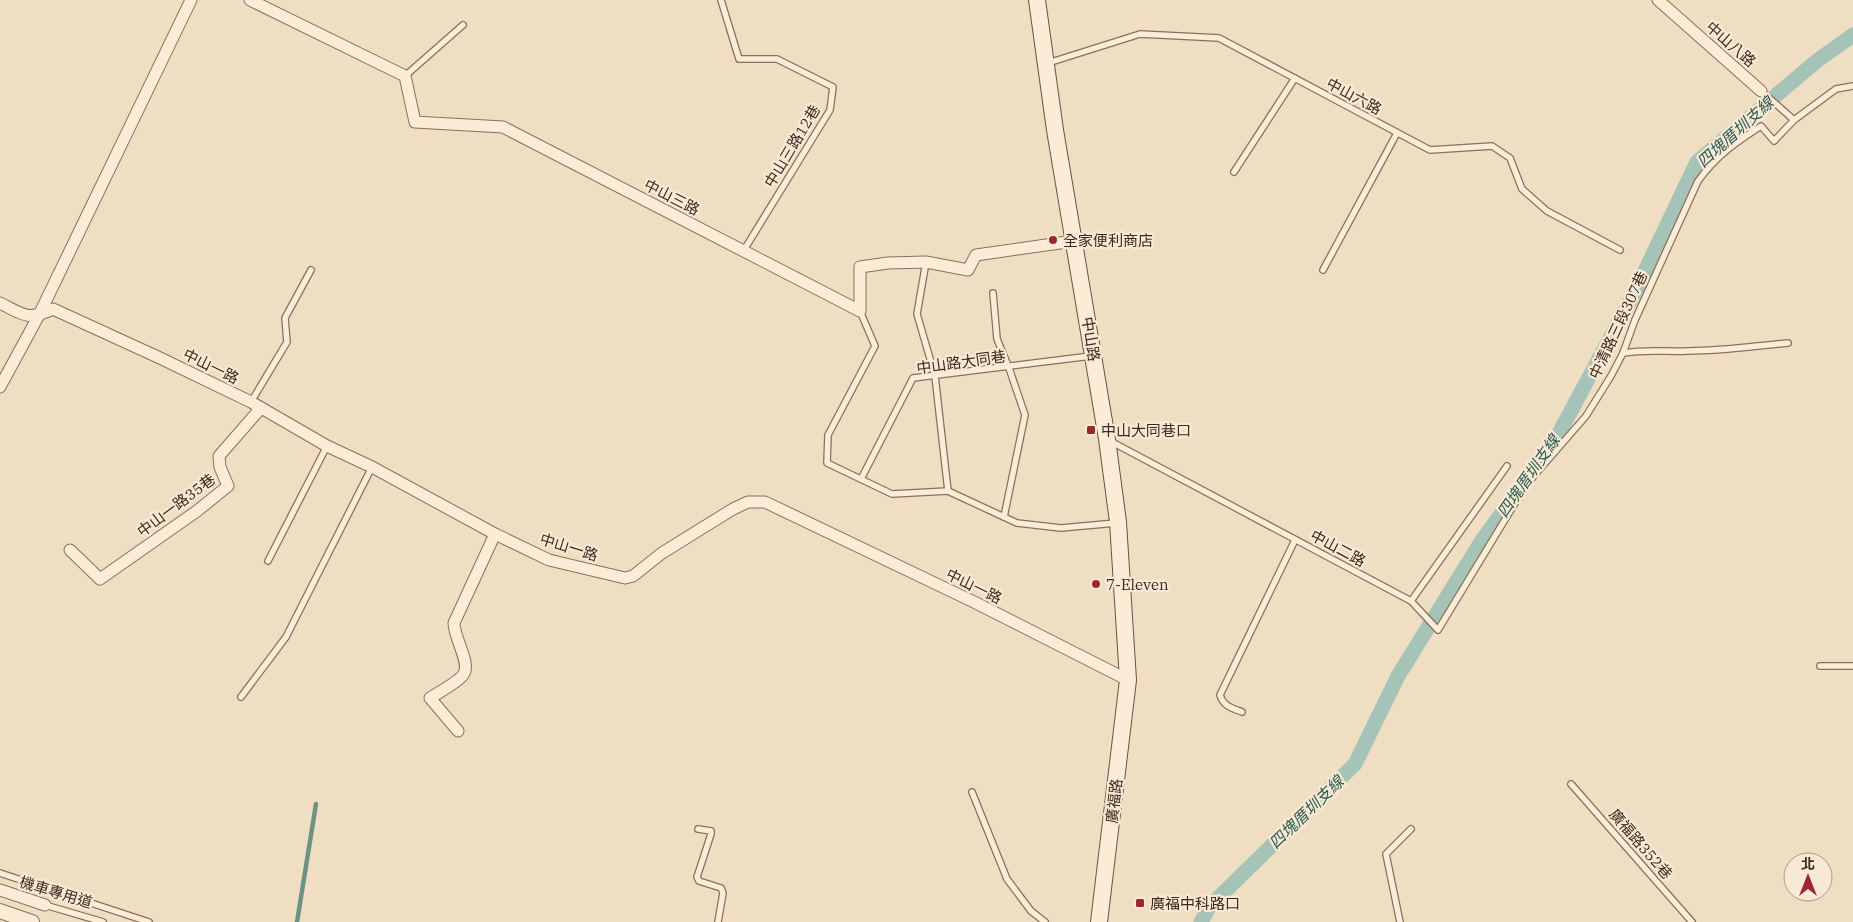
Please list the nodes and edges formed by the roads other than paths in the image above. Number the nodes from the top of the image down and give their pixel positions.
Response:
1 (191, 0) edge
2 (250, 0) edge
3 (721, 0) edge
4 (1037, 0) edge
5 (1658, 0) edge
6 (463, 25) dead end
7 (1046, 64) junction
8 (404, 76) junction
9 (1295, 78) junction
10 (1853, 86) edge
11 (1761, 91) joint
12 (1794, 120) junction
13 (1397, 133) junction
14 (1234, 172) dead end
15 (1074, 241) junction
16 (744, 250) junction
17 (1620, 250) dead end
18 (926, 262) junction
19 (311, 270) dead end
20 (1323, 270) dead end
21 (994, 293) dead end
22 (0, 303) edge
23 (860, 311) junction
24 (39, 315) junction
25 (1788, 343) dead end
26 (1622, 353) junction
27 (1094, 356) junction
28 (1009, 368) junction
29 (935, 376) junction
30 (0, 387) edge
31 (256, 405) junction
32 (1107, 439) junction
33 (327, 446) junction
34 (1507, 466) dead end
35 (372, 467) junction
36 (861, 479) junction
37 (948, 491) junction
38 (1004, 517) junction
39 (1118, 522) junction
40 (495, 534) junction
41 (1295, 540) junction
42 (70, 550) dead end
43 (268, 561) dead end
44 (1411, 602) junction
45 (1438, 630) joint
46 (1820, 666) dead end
47 (1853, 666) edge
48 (1128, 680) junction
49 (241, 697) dead end
50 (1242, 712) dead end
51 (458, 731) dead end
52 (1571, 784) dead end
53 (972, 792) dead end
54 (698, 829) dead end
55 (1411, 829) dead end
56 (0, 873) edge
57 (0, 890) edge
58 (45, 905) joint
59 (0, 911) edge
60 (32, 922) edge
61 (103, 922) edge
62 (149, 922) edge
63 (718, 922) edge
64 (1045, 922) edge
65 (1099, 922) edge
66 (1400, 922) edge
67 (1692, 922) edge

1 - 24 street
2 - 8 street
3 - 16 lane, 中山三路12巷
4 - 7 main road, 中山路
5 - 11 street, 中山八路
6 - 8 lane
7 - 9 lane, 中山六路
7 - 15 main road, 中山路
8 - 16 street, 中山三路
9 - 13 lane, 中山六路
9 - 14 lane
10 - 12 lane, 中清路三段307巷
11 - 12 lane
12 - 26 lane, 中清路三段307巷
13 - 17 lane, 中山六路
13 - 20 lane
15 - 18 street
15 - 27 main road, 中山路
16 - 23 street, 中山三路
18 - 23 street
18 - 29 lane
19 - 31 lane
21 - 28 lane
22 - 24 street, 中山一路
23 - 36 lane
24 - 30 street
24 - 31 street, 中山一路
25 - 26 lane
26 - 45 lane, 中清路三段307巷
27 - 28 lane, 中山路大同巷
27 - 32 main road, 中山路
28 - 29 lane, 中山路大同巷
28 - 38 lane
29 - 36 lane, 中山路大同巷
29 - 37 lane
31 - 33 street, 中山一路
31 - 42 street, 中山一路35巷
32 - 39 main road, 中山路
32 - 41 lane, 中山二路
33 - 35 street, 中山一路
33 - 43 lane
34 - 44 lane
35 - 40 street, 中山一路
35 - 49 lane
36 - 37 lane
37 - 38 lane
38 - 39 lane
39 - 48 main road, 中山路
40 - 48 street, 中山一路
40 - 51 street
41 - 44 lane, 中山二路
41 - 50 lane
44 - 45 lane, 中山二路
46 - 47 lane
48 - 65 main road, 廣福路
52 - 67 lane, 廣福路352巷
53 - 64 lane
54 - 63 lane
55 - 66 lane
56 - 62 lane
57 - 58 street, 機車專用道
58 - 61 lane, 機車專用道
59 - 60 street

